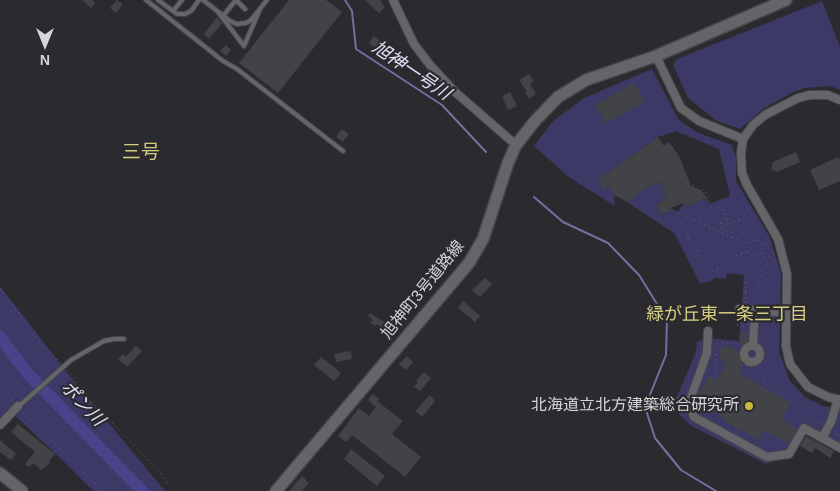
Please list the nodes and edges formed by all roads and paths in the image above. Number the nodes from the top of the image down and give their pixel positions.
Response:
1 (146, 0) edge
2 (158, 0) edge
3 (170, 0) edge
4 (182, 0) edge
5 (201, 0) edge
6 (236, 0) edge
7 (267, 0) edge
8 (393, 0) edge
9 (786, 0) edge
10 (165, 6) junction
11 (245, 8) dead end
12 (260, 9) junction
13 (173, 11) junction
14 (218, 12) junction
15 (223, 16) junction
16 (656, 56) junction
17 (840, 100) edge
18 (743, 139) junction
19 (516, 145) junction
20 (343, 152) dead end
21 (693, 185) dead end
22 (756, 201) junction
23 (678, 212) dead end
24 (725, 215) junction
25 (693, 220) junction
26 (739, 220) junction
27 (729, 224) junction
28 (721, 228) junction
29 (715, 230) junction
30 (732, 232) junction
31 (734, 238) junction
32 (778, 239) junction
33 (748, 245) junction
34 (762, 245) junction
35 (781, 251) junction
36 (748, 252) junction
37 (0, 289) edge
38 (745, 291) dead end
39 (739, 309) dead end
40 (756, 310) junction
41 (787, 313) junction
42 (743, 326) dead end
43 (743, 330) dead end
44 (708, 331) dead end
45 (124, 339) dead end
46 (740, 344) dead end
47 (753, 346) dead end
48 (741, 365) dead end
49 (62, 368) junction
50 (718, 378) dead end
51 (0, 382) edge
52 (839, 399) edge
53 (18, 406) junction
54 (831, 422) junction
55 (0, 425) edge
56 (822, 438) junction
57 (840, 438) edge
58 (840, 448) edge
59 (0, 473) edge
60 (22, 491) edge
61 (103, 491) edge
62 (174, 491) edge
63 (276, 491) edge

1 - 20 lane
2 - 10 lane
3 - 10 lane
4 - 13 lane
5 - 13 lane
5 - 14 lane
6 - 11 lane
6 - 15 lane
7 - 12 lane
8 - 19 street
9 - 16 street, 旭神町3号道路線
10 - 13 lane
12 - 14 lane
12 - 15 lane
14 - 15 lane
16 - 18 street
16 - 19 street, 旭神町3号道路線
17 - 18 street
18 - 22 street
19 - 63 street, 旭神町3号道路線
21 - 24 path
22 - 26 path
22 - 32 street
23 - 25 path
24 - 26 path
24 - 27 path
24 - 28 path
25 - 29 path
25 - 36 path
26 - 27 path
26 - 30 path
27 - 28 path
27 - 30 path
28 - 29 path
28 - 30 path
29 - 31 path
30 - 31 path
31 - 33 path
32 - 34 path
32 - 35 street
33 - 34 path
33 - 36 path
34 - 36 path
35 - 38 path
35 - 41 street
37 - 49 path
39 - 40 street
40 - 41 street
40 - 47 street
41 - 52 street
42 - 43 path
44 - 56 street
45 - 49 lane
46 - 50 path
48 - 54 path
49 - 53 lane
49 - 62 path
51 - 53 path
52 - 54 street
53 - 55 street
53 - 61 path
54 - 56 street
54 - 57 path
56 - 58 street
59 - 60 street

